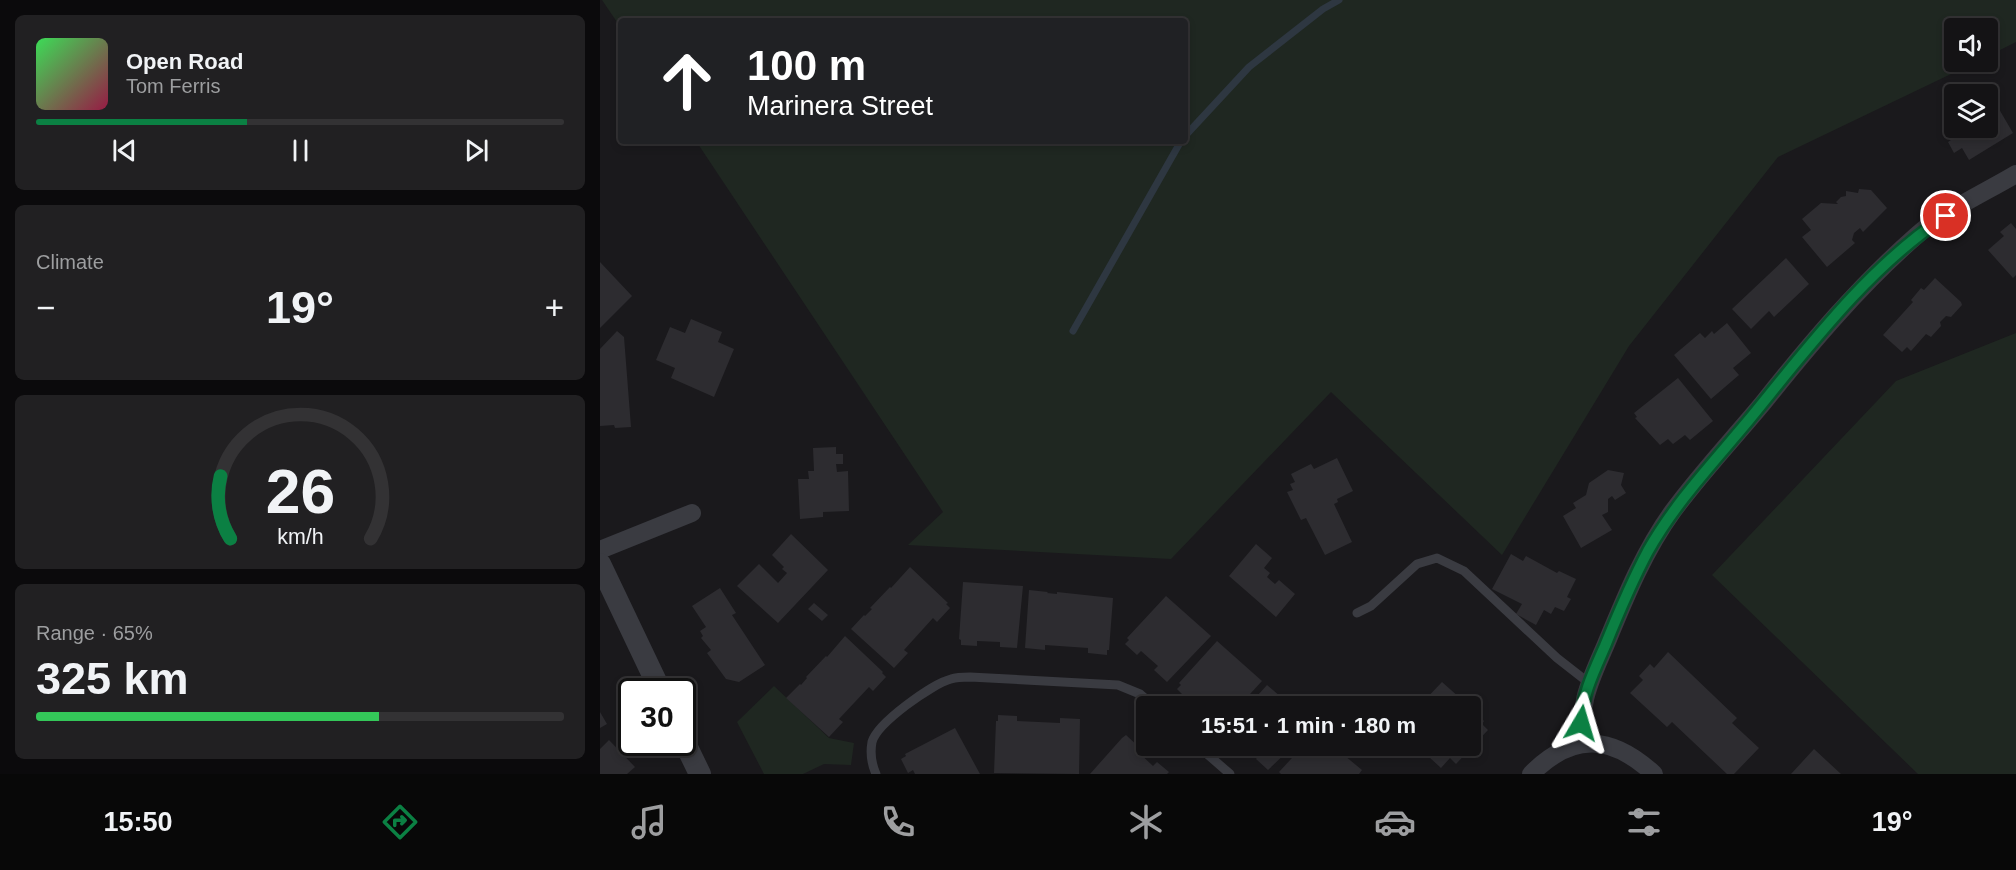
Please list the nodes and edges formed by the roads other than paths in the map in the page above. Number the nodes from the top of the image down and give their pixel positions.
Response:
1 (2016, 174) edge
2 (692, 513) dead end
3 (600, 550) edge
4 (600, 564) edge
5 (1358, 613) dead end
6 (654, 678) edge
7 (1589, 683) junction
8 (1142, 696) edge
9 (1585, 743) junction
10 (691, 756) edge
11 (1209, 756) edge
12 (700, 774) edge
13 (876, 774) edge
14 (1230, 774) edge
15 (1531, 774) edge
16 (1654, 774) edge

1 - 7 street
2 - 3 street
4 - 6 street
5 - 7 lane
7 - 9 street
8 - 13 lane
9 - 15 street
9 - 16 street
10 - 12 street
11 - 14 lane

